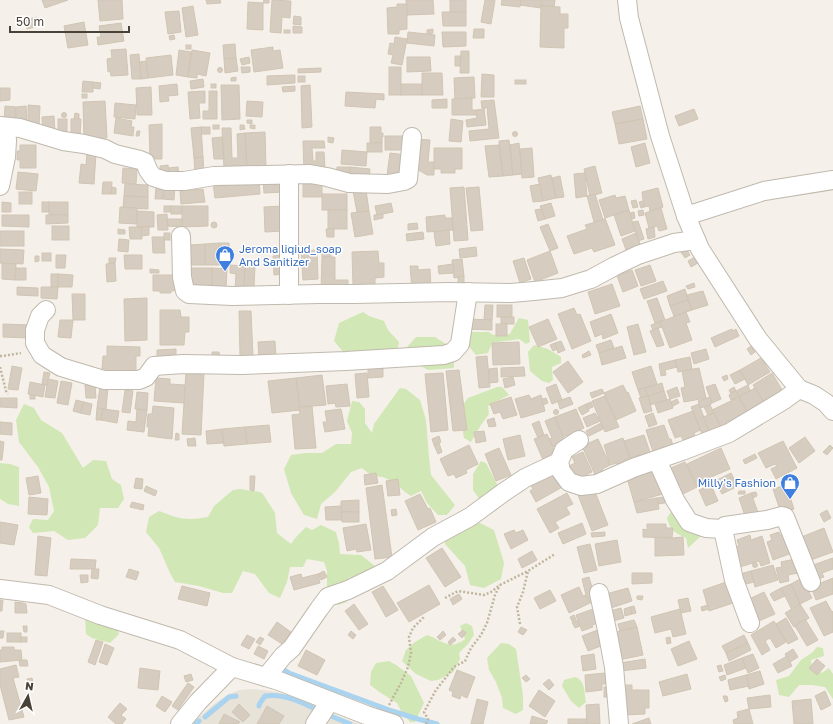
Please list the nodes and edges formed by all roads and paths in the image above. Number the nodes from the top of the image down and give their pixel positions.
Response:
1 (628, 0) edge
2 (3, 126) edge
3 (412, 137) dead end
4 (290, 174) junction
5 (833, 180) edge
6 (0, 186) edge
7 (686, 216) junction
8 (181, 236) dead end
9 (696, 240) junction
10 (468, 292) junction
11 (289, 295) junction
12 (46, 310) dead end
13 (0, 367) edge
14 (799, 388) junction
15 (8, 394) dead end
16 (831, 403) edge
17 (579, 440) dead end
18 (657, 460) junction
19 (560, 462) junction
20 (723, 529) junction
21 (555, 554) dead end
22 (528, 571) junction
23 (811, 582) dead end
24 (500, 585) junction
25 (0, 589) edge
26 (599, 593) dead end
27 (445, 598) dead end
28 (424, 617) dead end
29 (750, 623) dead end
30 (520, 624) dead end
31 (232, 667) junction
32 (266, 677) junction
33 (330, 701) junction
34 (389, 706) dead end
35 (180, 724) edge
36 (315, 724) edge
37 (394, 724) edge
38 (426, 724) edge
39 (619, 724) edge

1 - 7 street
2 - 4 street
2 - 6 street
3 - 4 street
4 - 11 street
5 - 7 street
7 - 9 street
8 - 11 street
9 - 10 street
9 - 14 street
10 - 11 street
10 - 12 street
13 - 15 path
14 - 16 street
14 - 18 street
17 - 19 street
18 - 19 street
18 - 20 street
19 - 32 street
20 - 23 street
20 - 29 street
21 - 22 path
22 - 24 path
22 - 30 path
24 - 27 path
24 - 38 path
25 - 31 street
26 - 39 street
28 - 34 path
31 - 32 street
31 - 35 street
32 - 33 street
33 - 36 street
33 - 37 street

